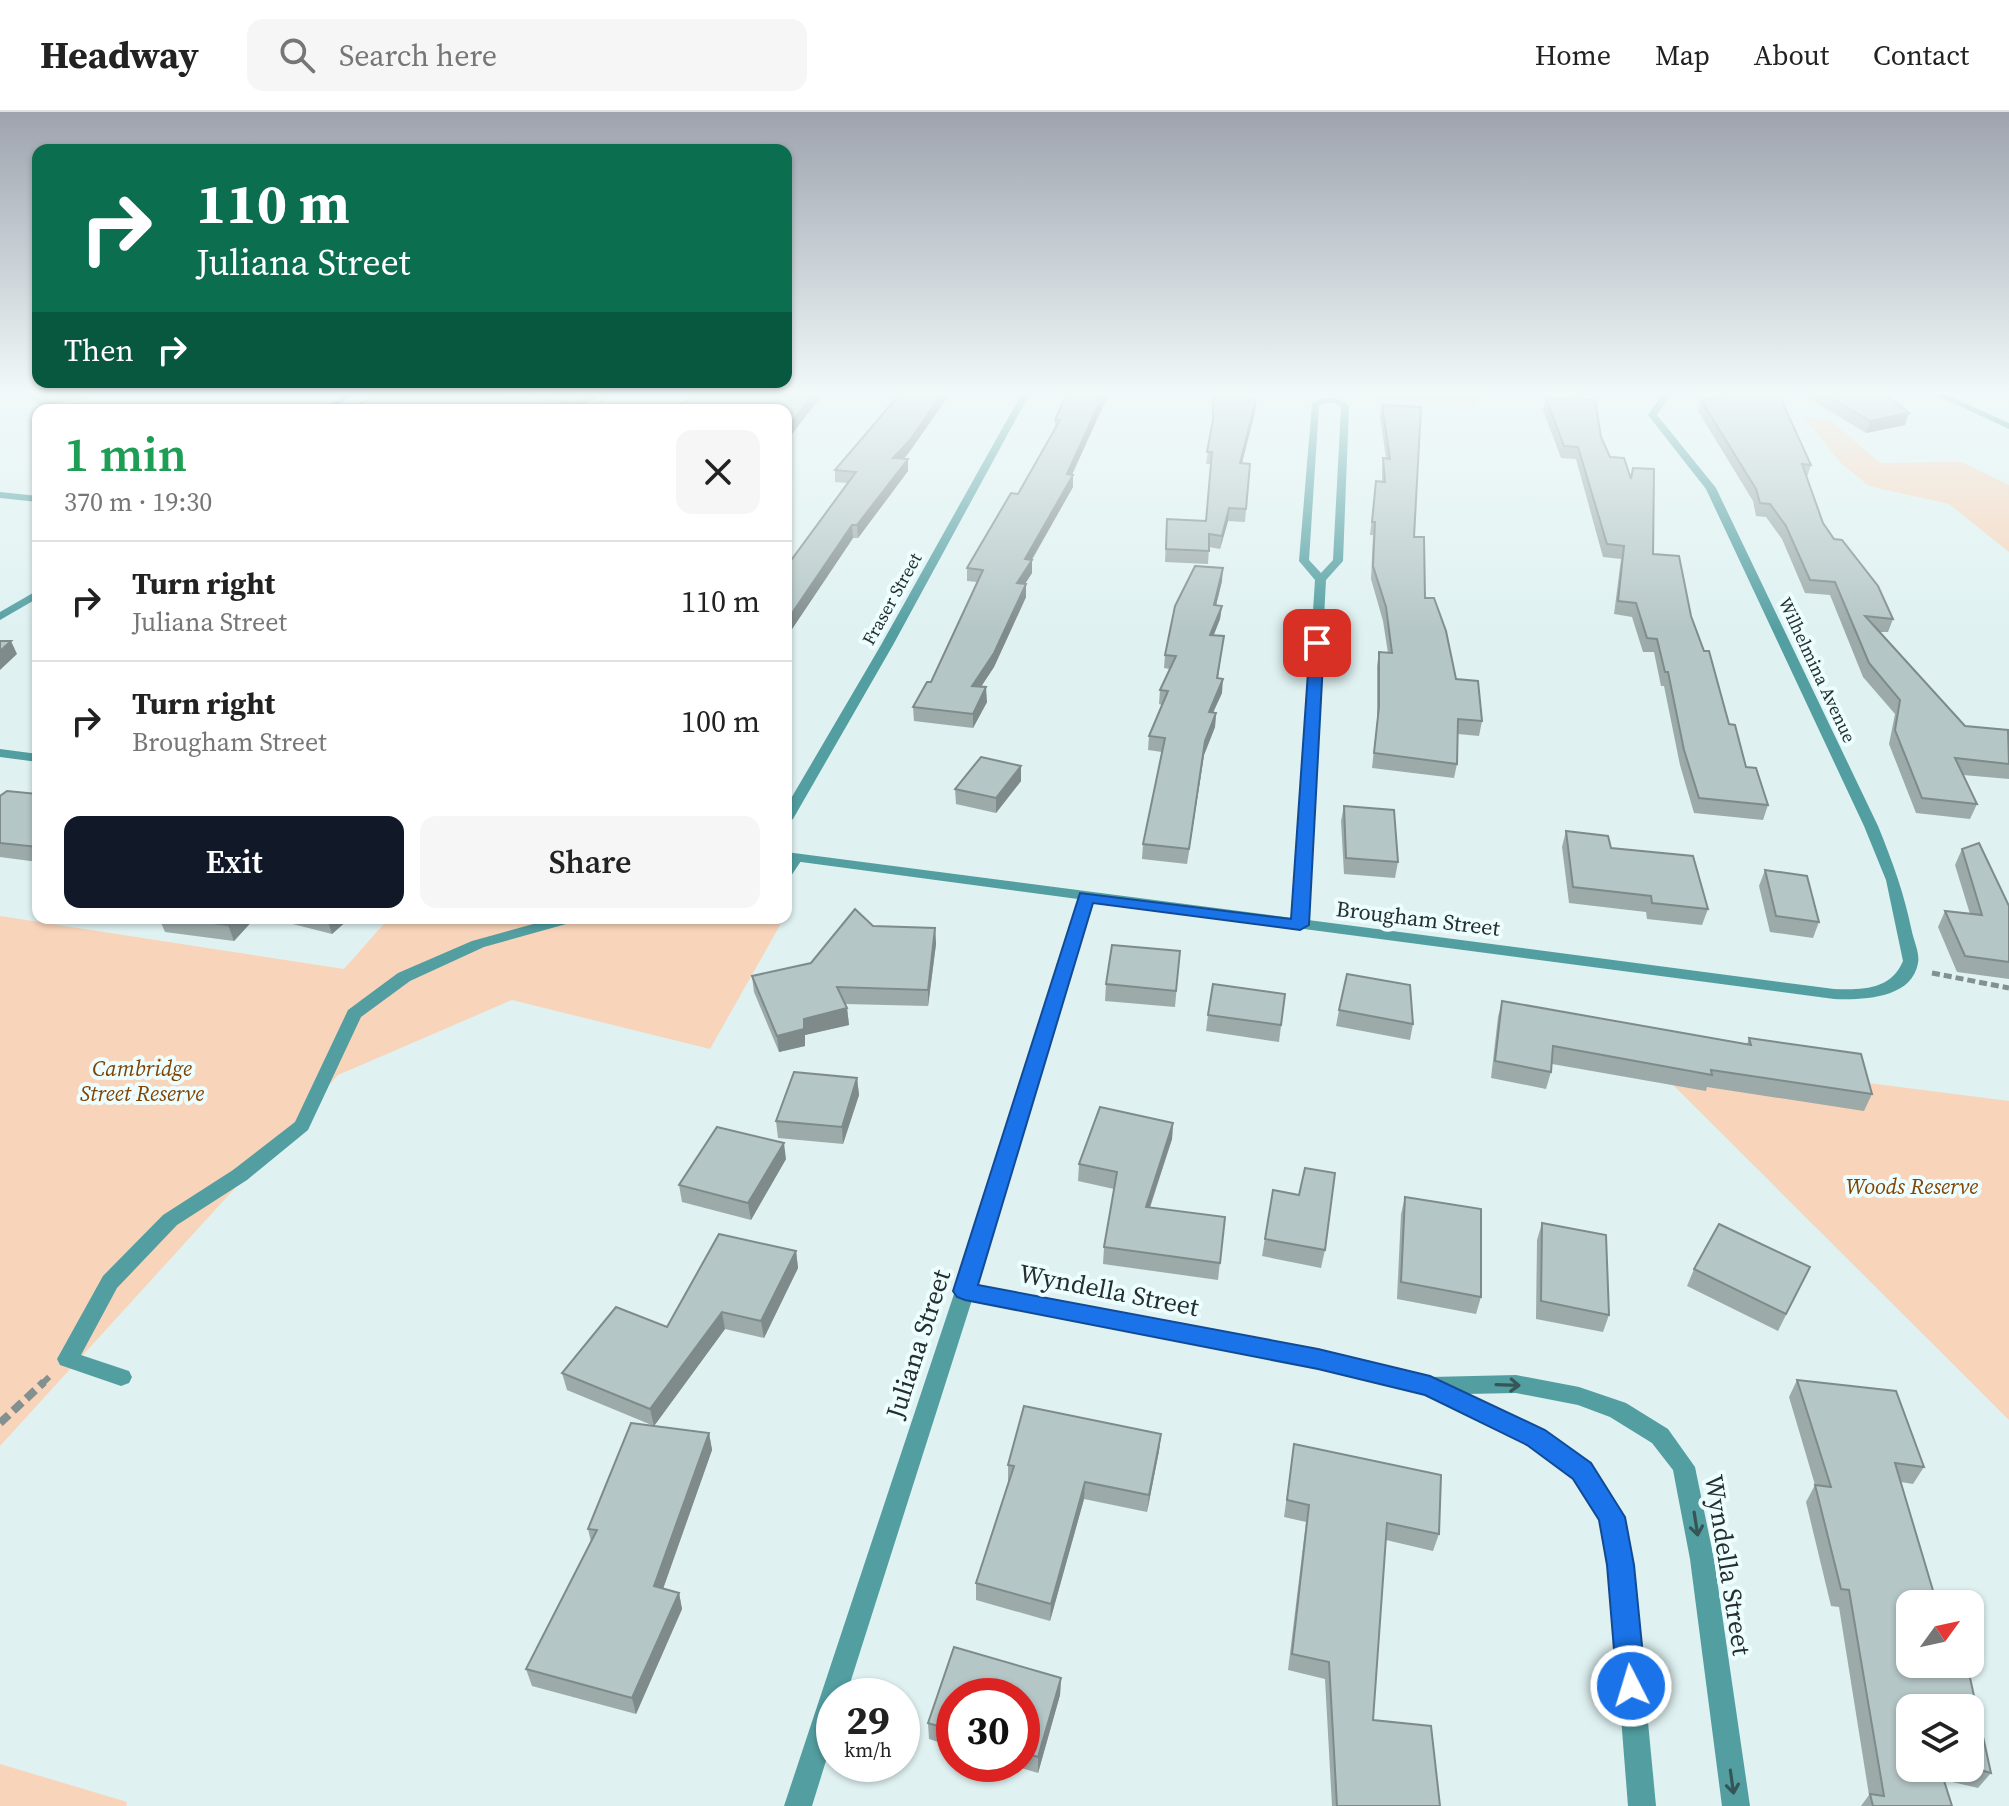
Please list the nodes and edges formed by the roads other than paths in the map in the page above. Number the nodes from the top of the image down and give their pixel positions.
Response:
1 (981, 474) edge
2 (1310, 474) edge
3 (1342, 474) edge
4 (1700, 474) edge
5 (0, 495) edge
6 (32, 498) edge
7 (1321, 579) junction
8 (32, 597) edge
9 (0, 617) edge
10 (0, 753) edge
11 (32, 757) edge
12 (792, 809) edge
13 (792, 857) edge
14 (1086, 897) junction
15 (550, 924) edge
16 (1300, 925) junction
17 (1904, 974) joint
18 (965, 1291) junction
19 (121, 1377) dead end
20 (1430, 1386) junction
21 (798, 1806) edge
22 (1642, 1806) edge
23 (1736, 1806) edge

1 - 12 street, Fraser Street
2 - 7 street
3 - 7 street
4 - 17 street, Wilhelmina Avenue
5 - 6 street
7 - 16 street
8 - 9 street
10 - 11 street
13 - 14 street, Brougham Street
14 - 16 street, Brougham Street
14 - 18 street, Juliana Street
15 - 19 street
16 - 17 street, Brougham Street
18 - 20 street, Wyndella Street
18 - 21 street, Juliana Street
20 - 22 street, Wyndella Street
20 -> 23 street, Wyndella Street

